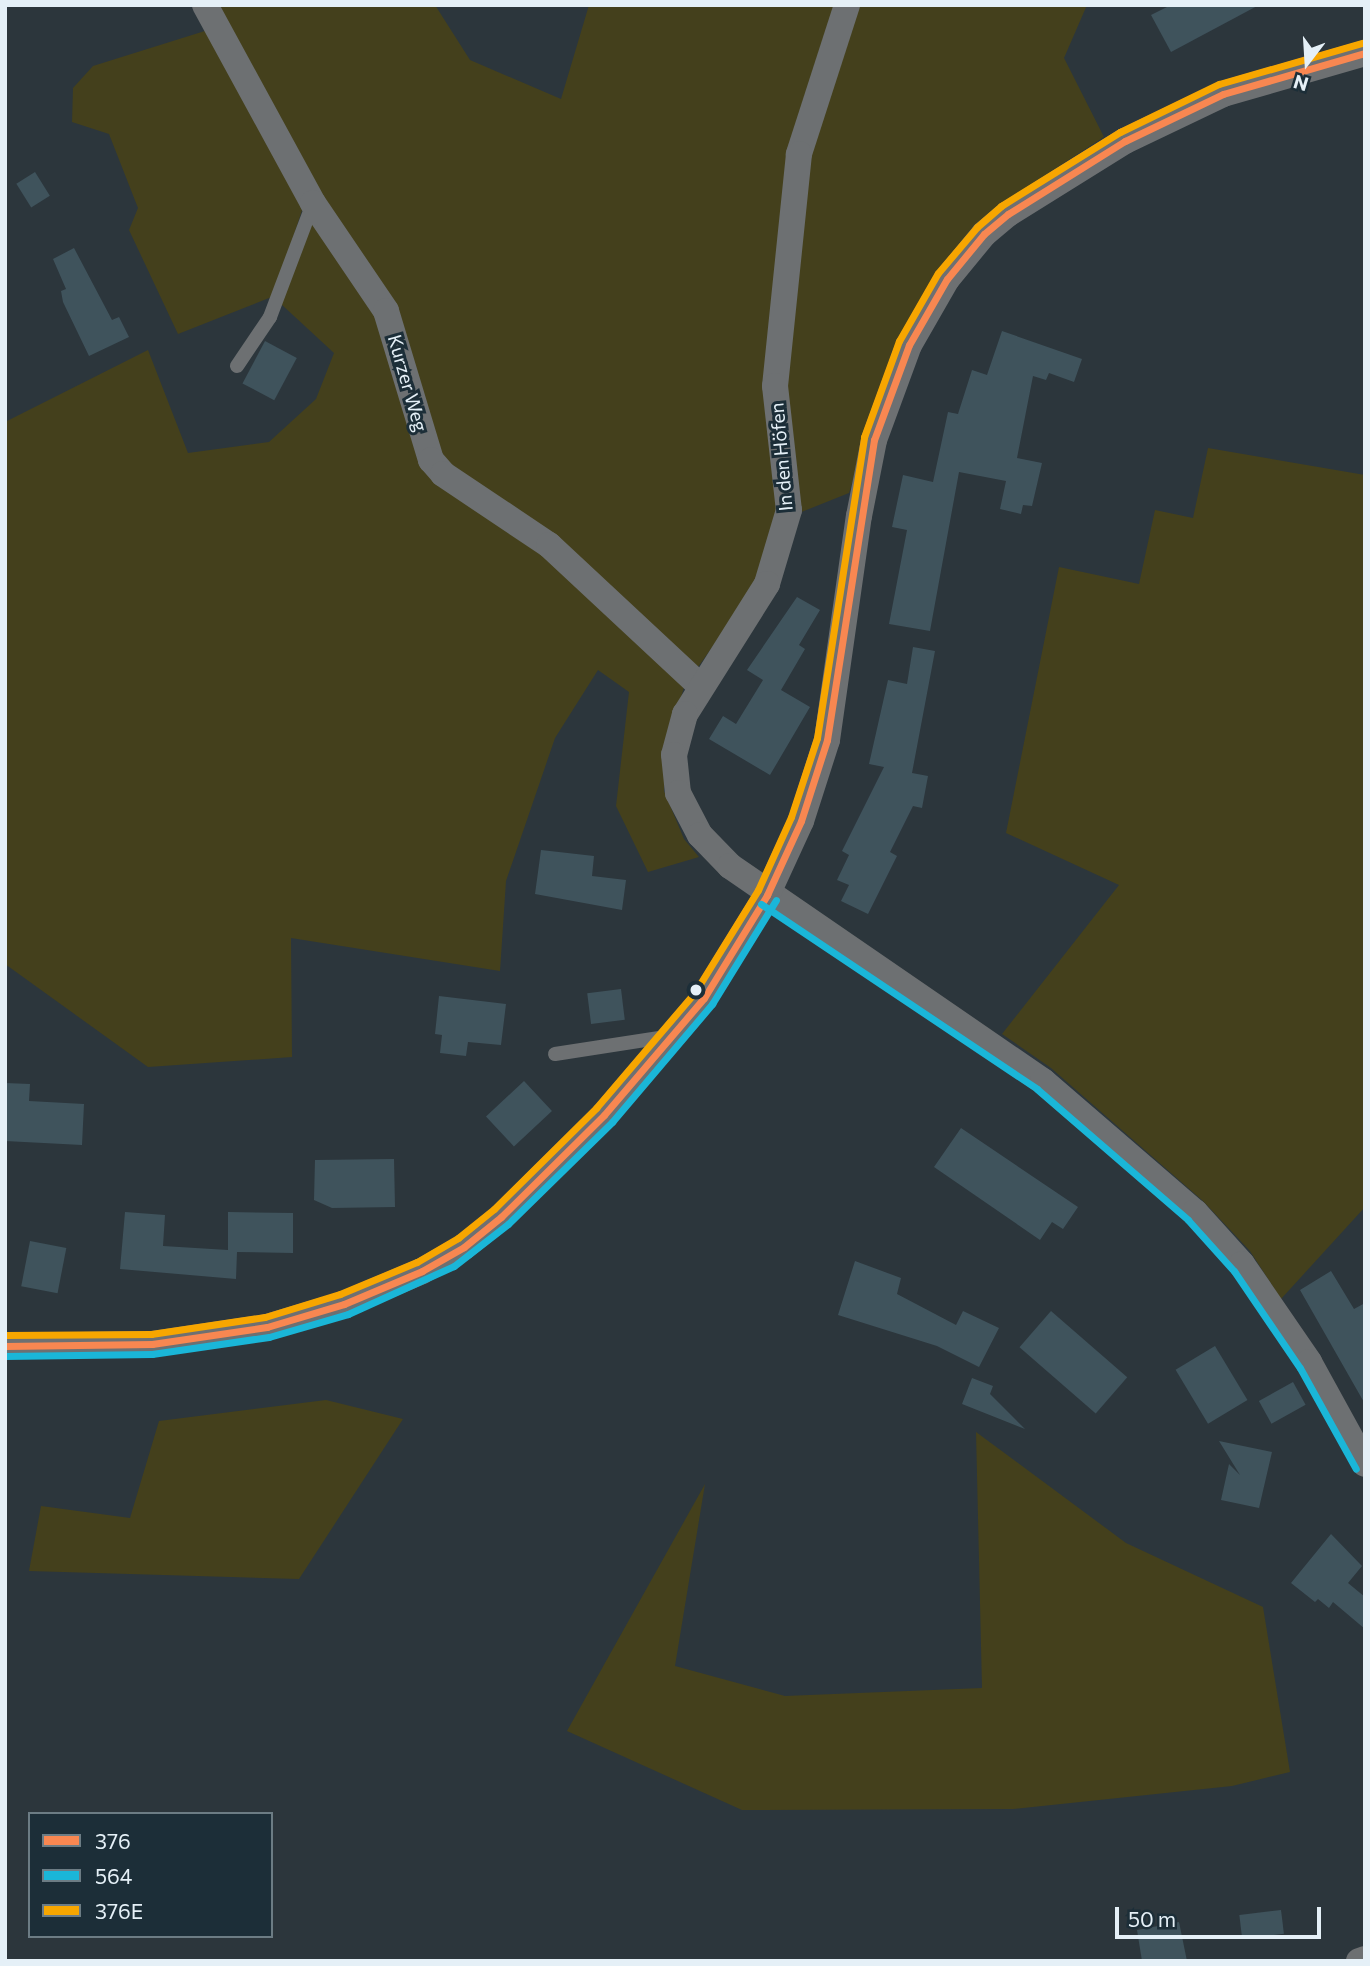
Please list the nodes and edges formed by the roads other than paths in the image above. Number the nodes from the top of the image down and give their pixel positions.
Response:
1 (205, 5) edge
2 (847, 5) edge
3 (1365, 53) edge
4 (313, 203) junction
5 (237, 366) dead end
6 (699, 685) junction
7 (767, 895) junction
8 (672, 1036) junction
9 (555, 1054) dead end
10 (5, 1346) edge
11 (1365, 1464) edge
12 (1365, 1959) edge
13 (1359, 1961) edge

1 - 4 street, Kurzer Weg
2 - 6 street, In den Höfen
3 - 7 street
4 - 5 lane
4 - 6 street, Kurzer Weg
6 - 7 street, In den Höfen
7 - 8 street
7 - 11 street, In den Höfen
8 - 9 lane
8 - 10 street
12 - 13 street

